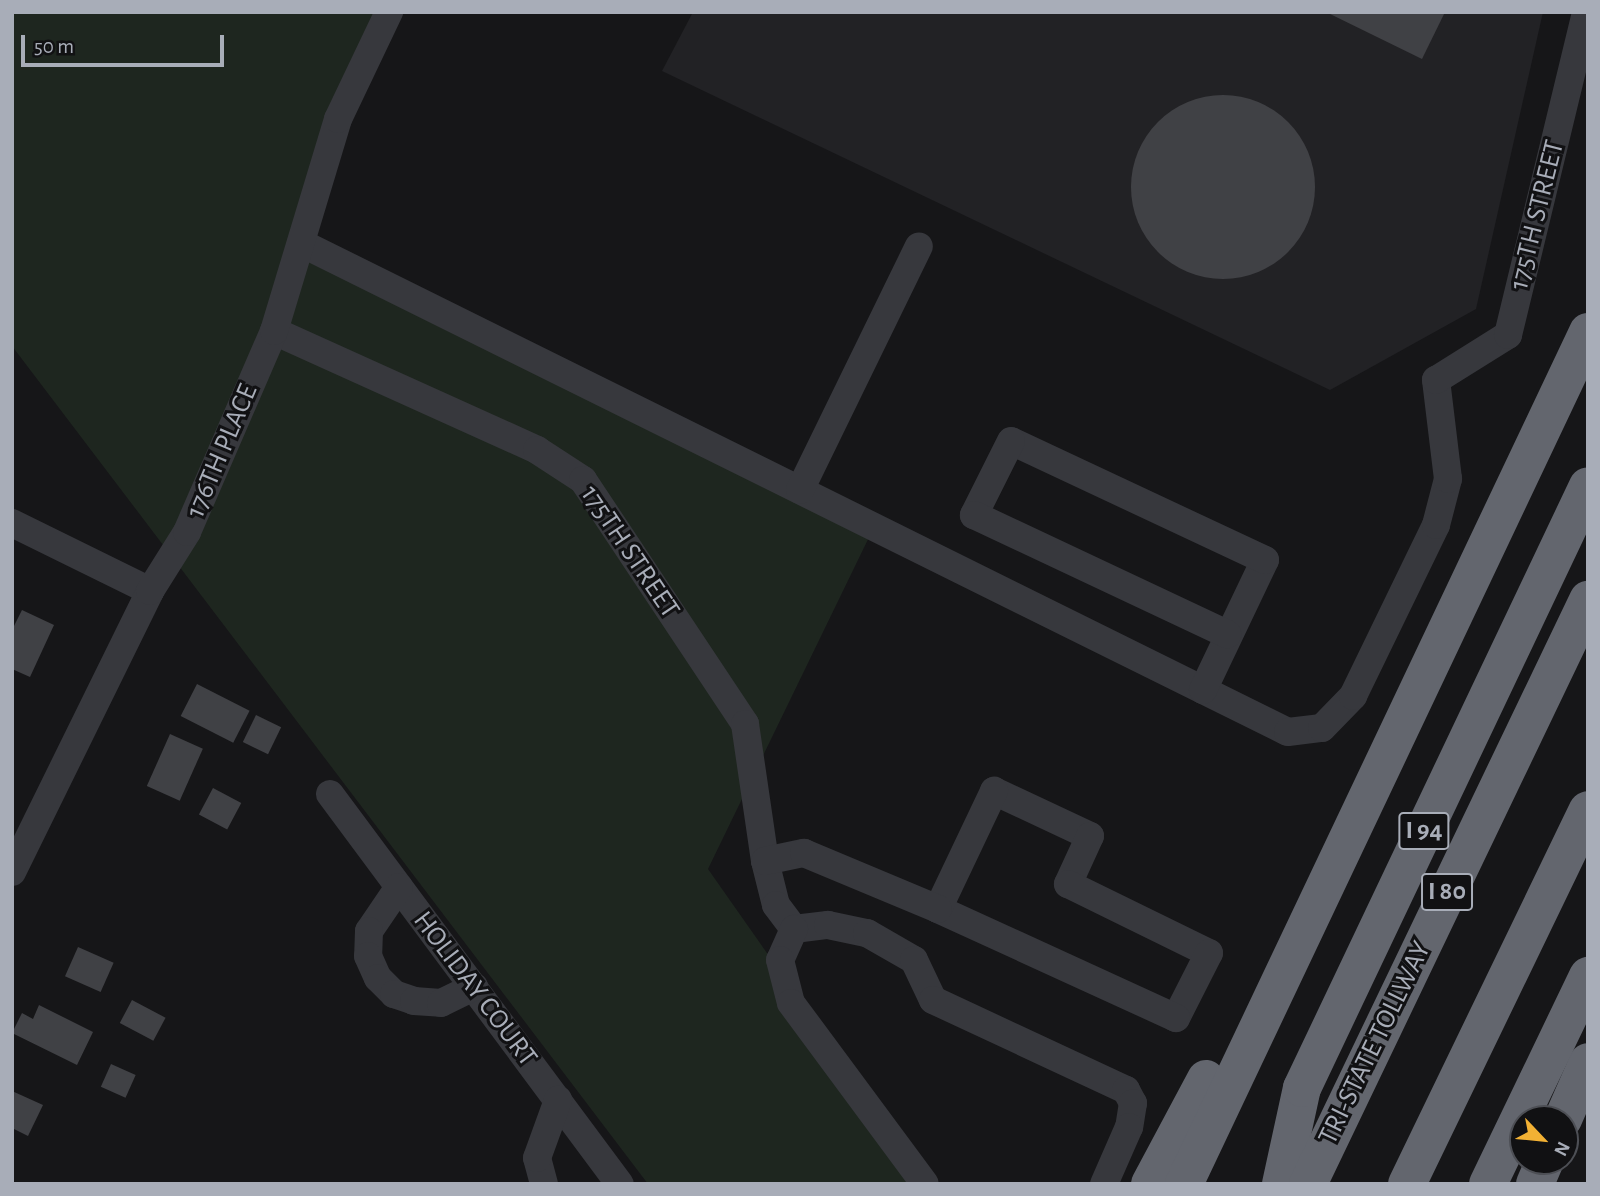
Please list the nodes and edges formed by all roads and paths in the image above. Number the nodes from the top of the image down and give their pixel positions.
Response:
1 (389, 12) edge
2 (1586, 12) edge
3 (301, 243) junction
4 (919, 246) dead end
5 (274, 331) junction
6 (1588, 332) edge
7 (1588, 486) edge
8 (800, 490) junction
9 (12, 523) edge
10 (150, 591) junction
11 (1588, 600) edge
12 (1227, 634) junction
13 (1203, 690) junction
14 (330, 794) dead end
15 (1588, 810) edge
16 (765, 861) junction
17 (12, 872) edge
18 (399, 887) junction
19 (938, 909) junction
20 (794, 929) junction
21 (1300, 942) junction
22 (1588, 976) edge
23 (474, 987) junction
24 (1588, 1062) edge
25 (558, 1100) junction
26 (1569, 1105) edge
27 (544, 1184) edge
28 (620, 1184) edge
29 (925, 1184) edge
30 (1104, 1184) edge
31 (1150, 1184) edge
32 (1184, 1184) edge
33 (1281, 1184) edge
34 (1308, 1184) edge
35 (1407, 1184) edge
36 (1489, 1184) edge

1 - 3 street, 176TH PLACE
2 - 13 street, 175TH STREET
3 - 5 street, 176TH PLACE
3 - 8 street
4 - 8 street
5 - 10 street, 176TH PLACE
5 - 16 street, 175TH STREET
6 - 21 highway
7 - 33 highway, I 94
8 - 13 street
9 - 10 street
10 - 17 street, 176TH PLACE
11 - 34 highway, TRI-STATE TOLLWAY / I 80
12 - 12 street
12 - 13 street
14 - 18 street, HOLIDAY COURT
15 - 35 highway
16 - 19 street
16 - 20 street, 175TH STREET
18 - 23 street, HOLIDAY COURT
18 - 23 street
19 - 19 street
20 - 29 street
20 - 30 street
21 - 31 highway
21 - 32 highway
22 - 36 highway
23 - 25 street, HOLIDAY COURT
24 - 26 highway
25 - 27 street
25 - 28 street, HOLIDAY COURT

